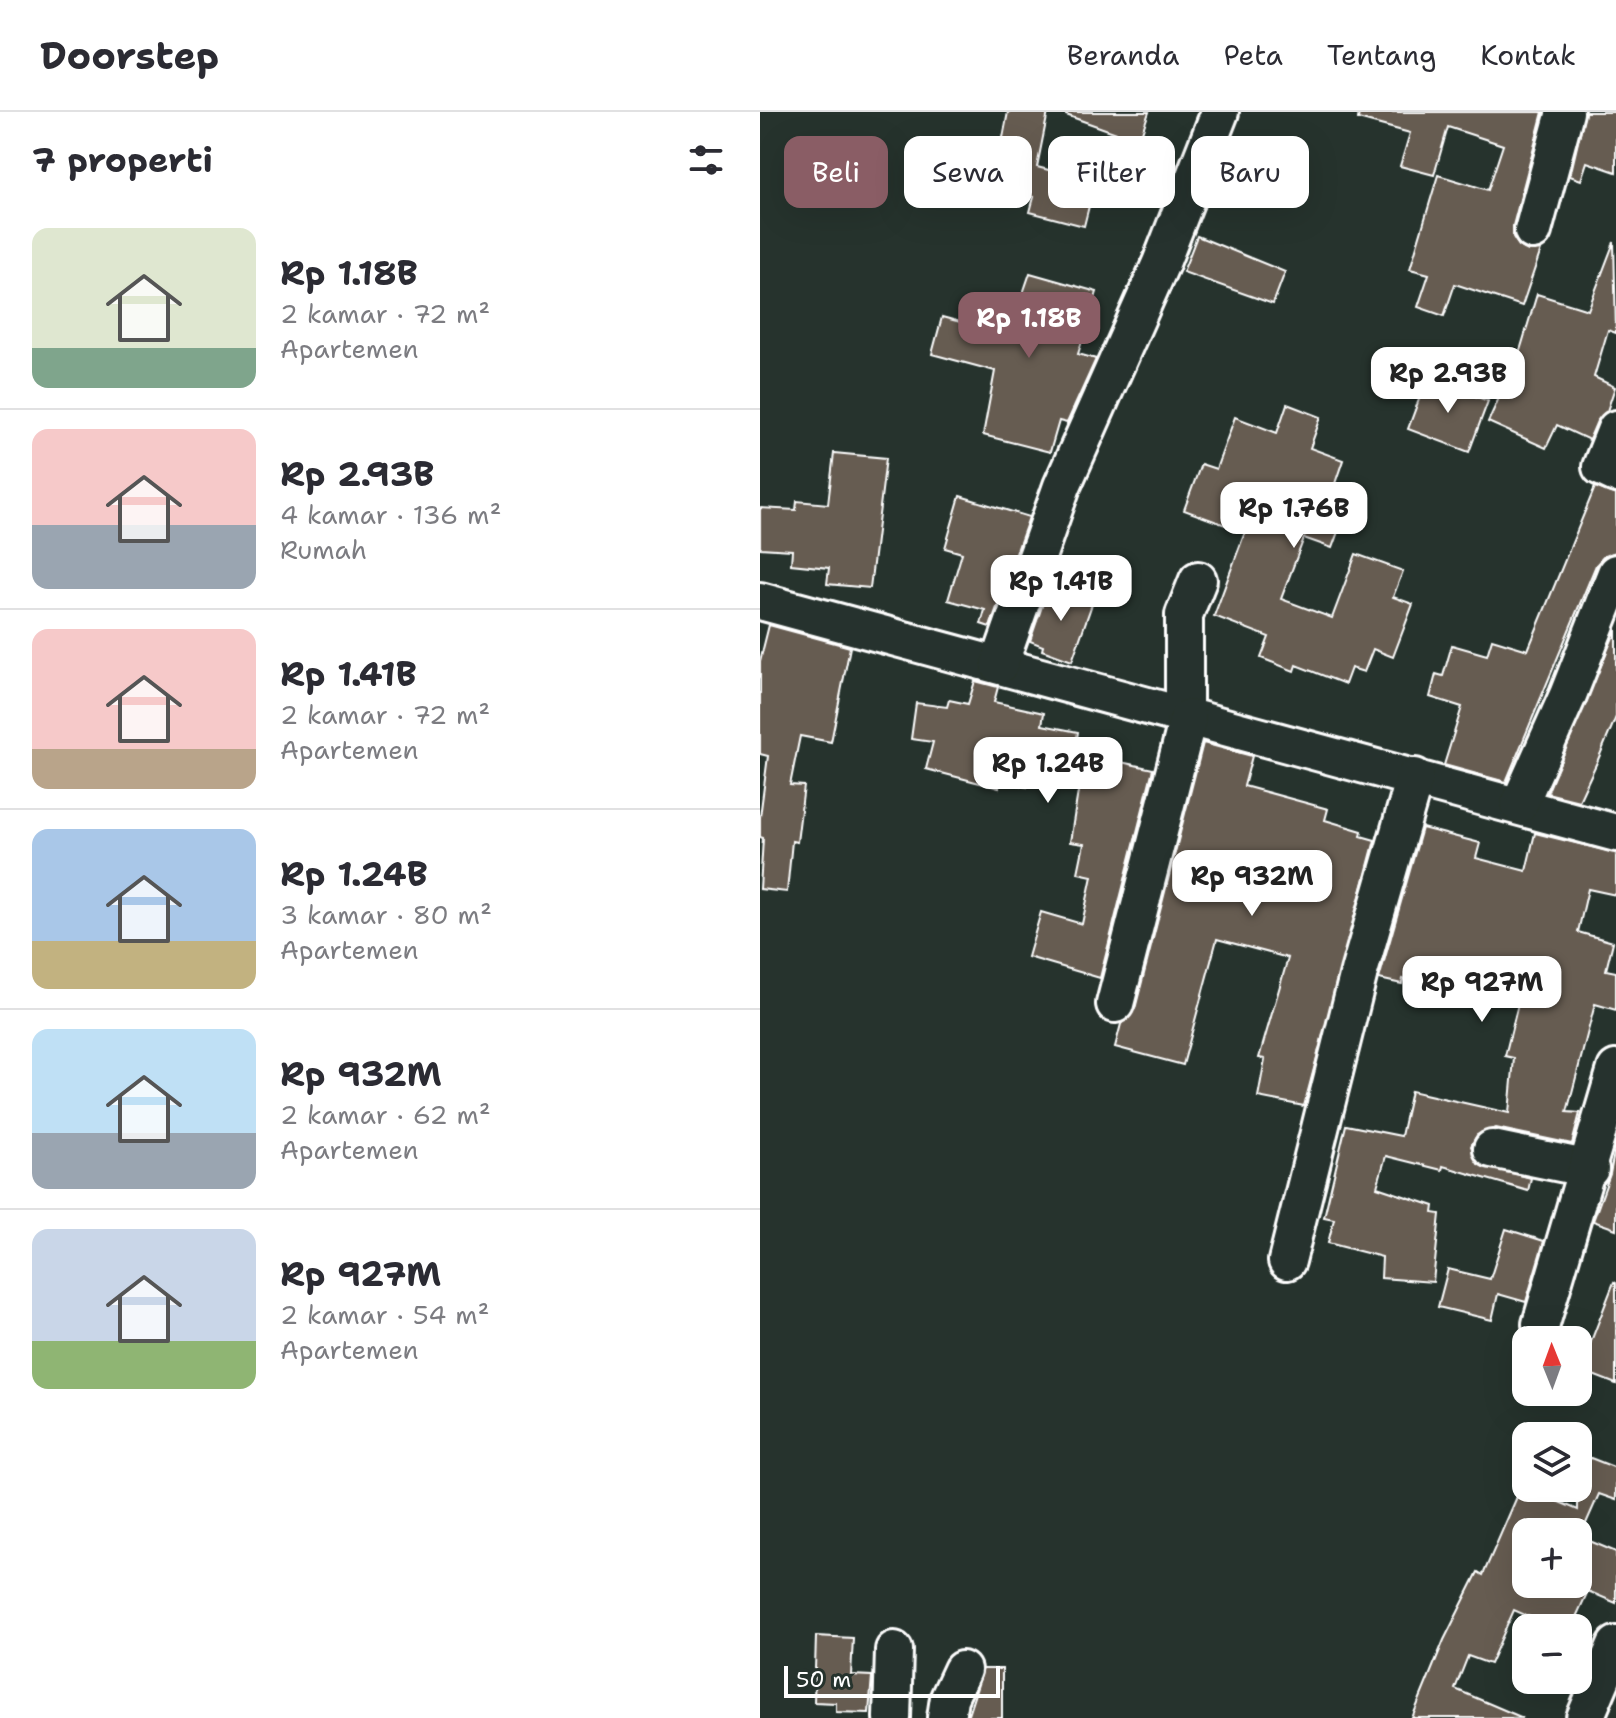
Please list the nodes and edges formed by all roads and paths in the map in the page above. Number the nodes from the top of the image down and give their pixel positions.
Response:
1 (1220, 112) edge
2 (1565, 112) edge
3 (1533, 231) dead end
4 (1616, 429) edge
5 (1616, 474) edge
6 (1616, 573) edge
7 (1198, 580) dead end
8 (760, 601) edge
9 (999, 665) junction
10 (1186, 718) junction
11 (1415, 777) junction
12 (1519, 805) junction
13 (1612, 821) edge
14 (1115, 1004) dead end
15 (1616, 1069) edge
16 (1492, 1149) dead end
17 (1590, 1169) junction
18 (1287, 1261) dead end
19 (1541, 1324) dead end
20 (1616, 1645) edge
21 (894, 1650) dead end
22 (962, 1670) dead end
23 (892, 1718) edge
24 (946, 1718) edge
25 (1585, 1718) edge

1 - 9 street
2 - 3 street
4 - 5 street
6 - 12 street
7 - 10 street
8 - 9 street
9 - 10 street
10 - 11 street
10 - 14 street
11 - 12 street
11 - 18 street
12 - 13 street
15 - 17 street
16 - 17 street
17 - 19 street
20 - 25 street
21 - 23 street
22 - 24 street

